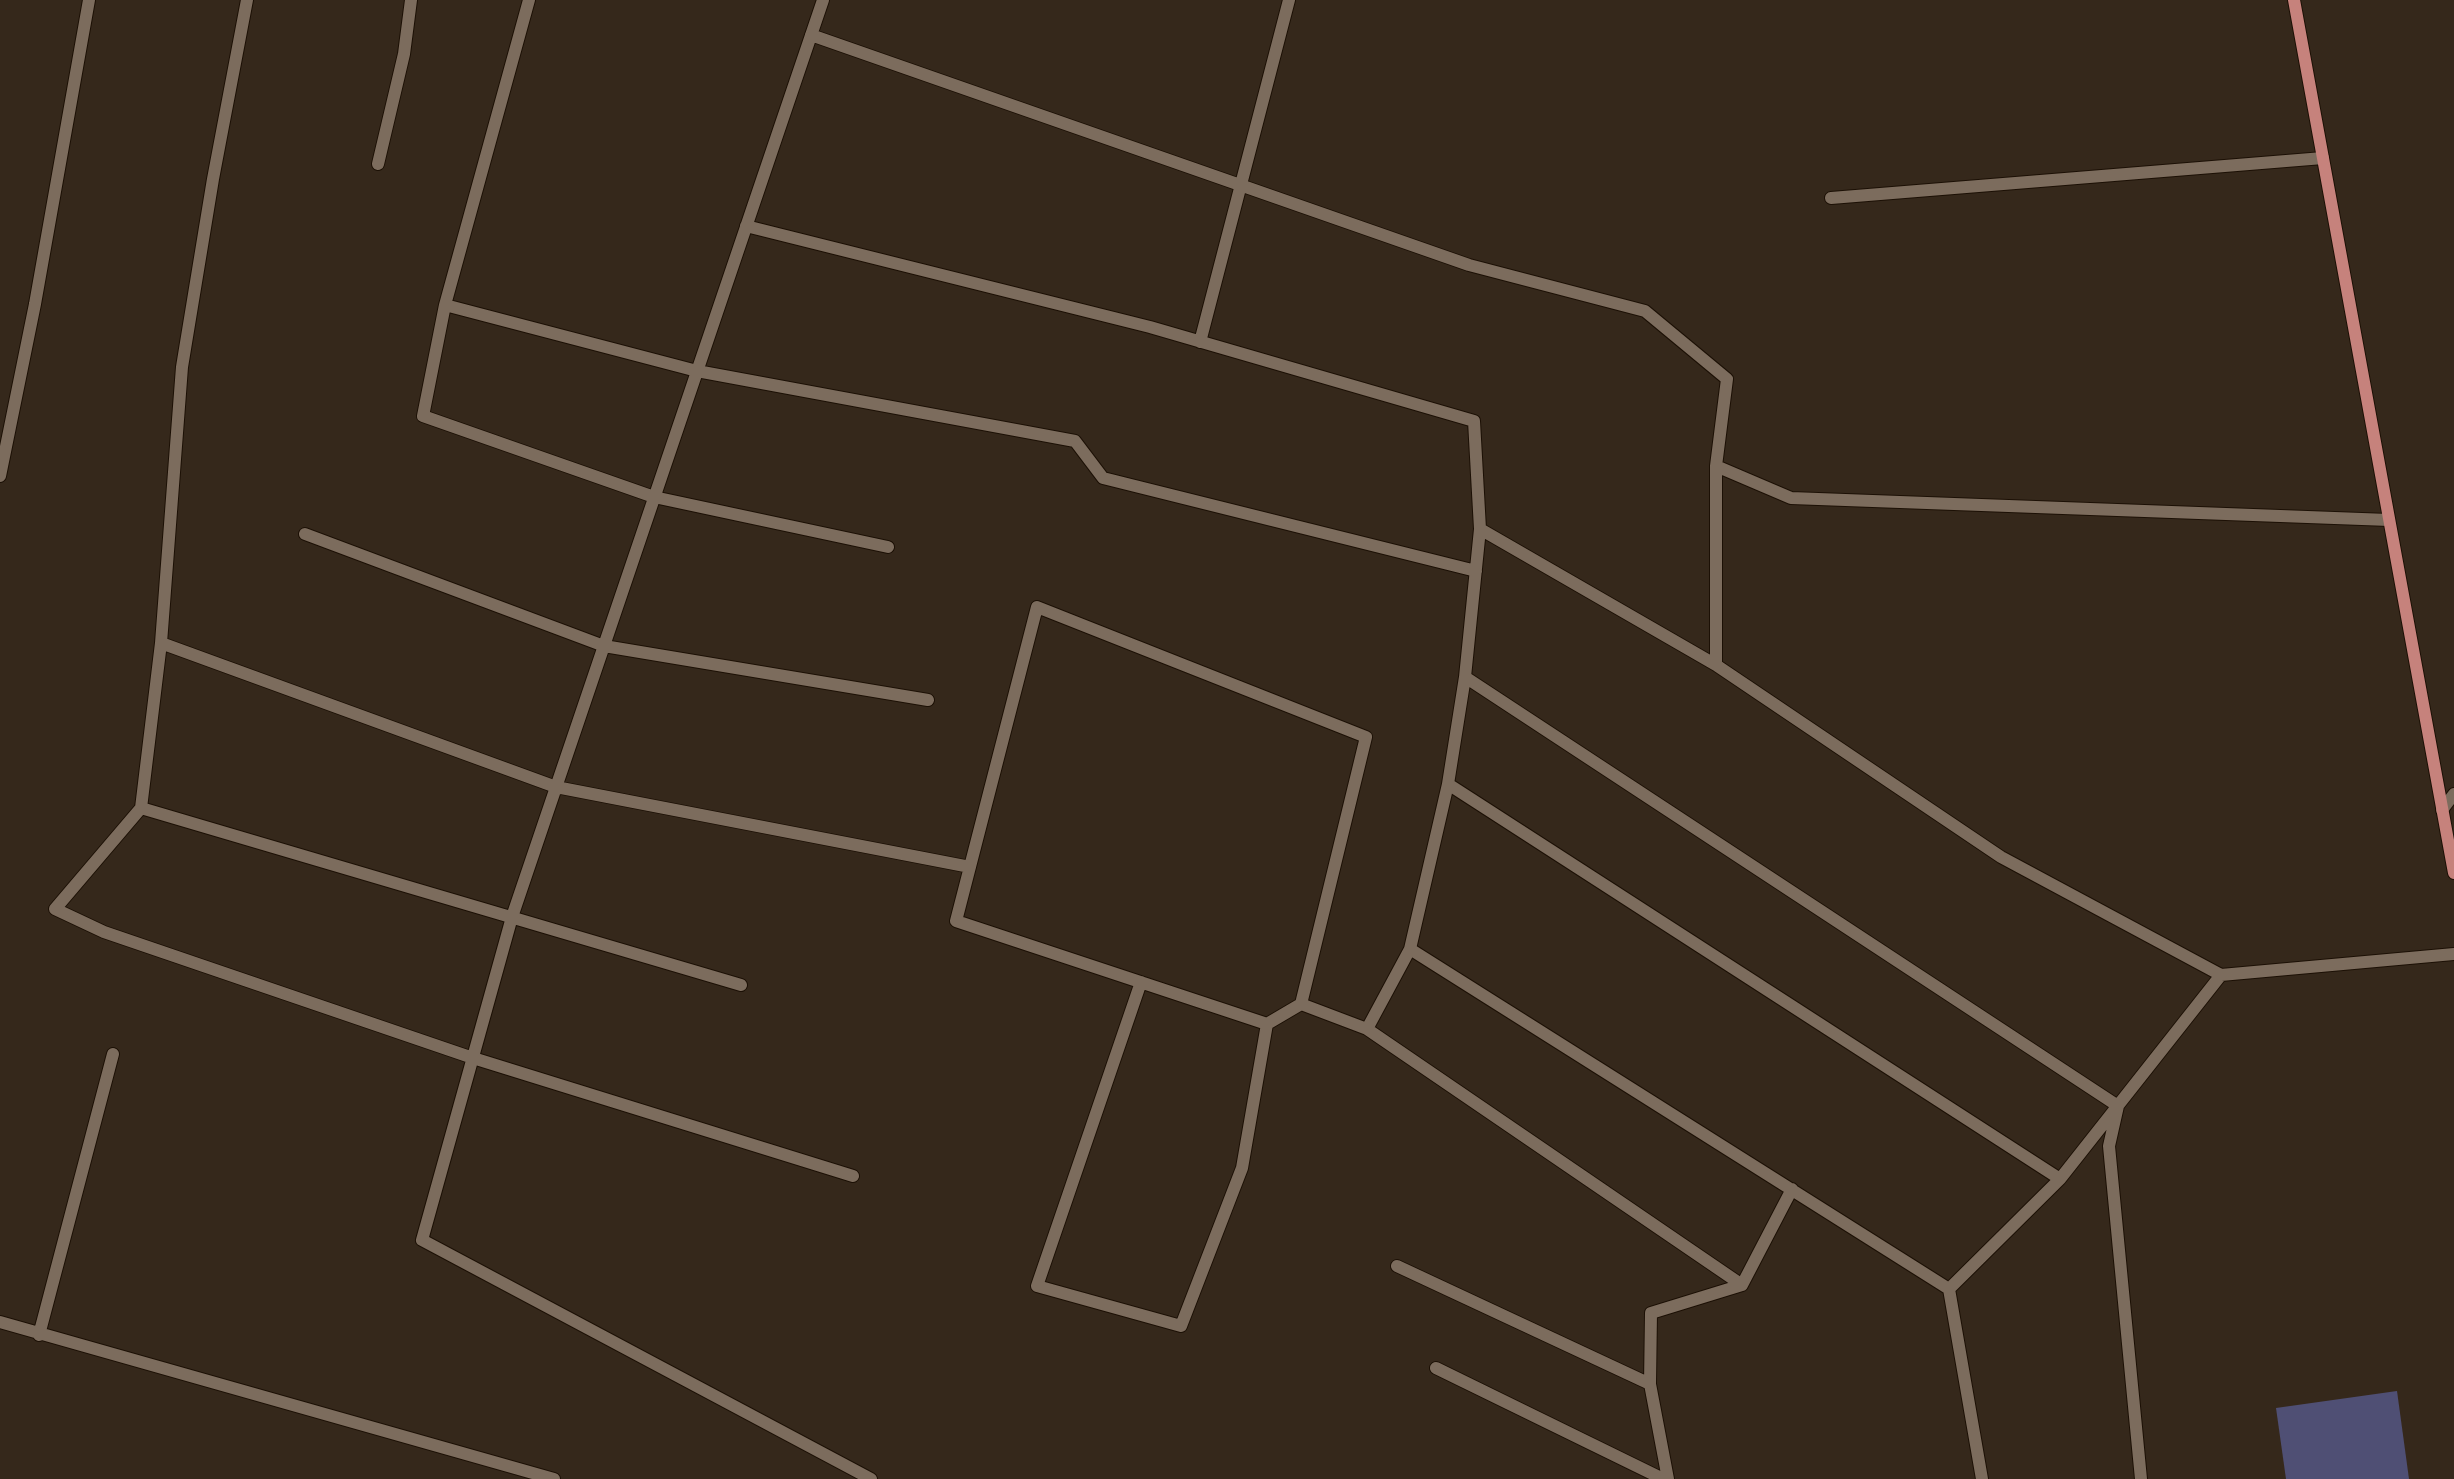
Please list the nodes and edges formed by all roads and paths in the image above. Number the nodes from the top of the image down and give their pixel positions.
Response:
1 (89, 0) edge
2 (247, 0) edge
3 (411, 0) edge
4 (529, 0) edge
5 (823, 0) edge
6 (1289, 0) edge
7 (2294, 0) edge
8 (811, 35) junction
9 (2323, 158) junction
10 (378, 164) dead end
11 (1241, 185) junction
12 (1831, 198) dead end
13 (746, 226) junction
14 (445, 305) junction
15 (1200, 342) junction
16 (697, 371) junction
17 (1716, 466) junction
18 (0, 476) edge
19 (654, 497) junction
20 (2389, 520) junction
21 (1480, 529) junction
22 (305, 534) dead end
23 (888, 547) dead end
24 (1476, 571) junction
25 (161, 643) junction
26 (604, 646) junction
27 (1716, 665) junction
28 (1465, 677) junction
29 (928, 700) dead end
30 (1448, 784) junction
31 (556, 787) junction
32 (2454, 794) edge
33 (141, 808) junction
34 (2442, 810) junction
35 (970, 867) junction
36 (2454, 873) edge
37 (512, 917) junction
38 (1410, 949) junction
39 (2454, 954) edge
40 (2221, 975) junction
41 (1141, 982) junction
42 (742, 984) dead end
43 (1300, 1004) junction
44 (1267, 1024) junction
45 (1367, 1029) junction
46 (113, 1054) dead end
47 (473, 1058) junction
48 (2118, 1106) junction
49 (852, 1176) dead end
50 (2060, 1179) junction
51 (1792, 1189) junction
52 (1397, 1266) dead end
53 (1742, 1284) junction
54 (1949, 1289) junction
55 (0, 1322) edge
56 (39, 1335) junction
57 (1436, 1368) dead end
58 (1650, 1384) junction
59 (554, 1479) edge
60 (871, 1479) edge
61 (1662, 1479) edge
62 (1668, 1479) edge
63 (1982, 1479) edge
64 (2141, 1479) edge

1 - 18 street
2 - 25 street
3 - 10 street
4 - 14 street
5 - 8 street
6 - 11 street
7 - 9 main road
8 - 11 street
8 - 13 street
9 - 12 street
9 - 20 main road
11 - 15 street
11 - 17 street
13 - 15 street
13 - 16 street
14 - 16 street
14 - 19 street
15 - 21 street
16 - 19 street
16 - 24 street
17 - 20 street
17 - 27 street
19 - 23 street
19 - 26 street
20 - 34 main road
21 - 24 street
21 - 27 street
22 - 26 street
24 - 28 street
25 - 31 street
25 - 33 street
26 - 29 street
26 - 31 street
27 - 40 street
28 - 30 street
28 - 48 street
30 - 38 street
30 - 50 street
31 - 35 street
31 - 37 street
32 - 34 street
33 - 37 street
33 - 47 street
34 - 36 main road
35 - 41 street
35 - 43 street
37 - 42 street
37 - 47 street
38 - 45 street
38 - 51 street
39 - 40 street
40 - 48 street
41 - 44 street
41 - 44 street
43 - 44 street
43 - 45 street
45 - 53 street
46 - 56 street
47 - 49 street
47 - 60 street
48 - 50 street
48 - 64 street
50 - 54 street
51 - 53 street
51 - 54 street
52 - 58 street
53 - 58 street
54 - 63 street
55 - 56 street
56 - 59 street
57 - 61 street
58 - 62 street

